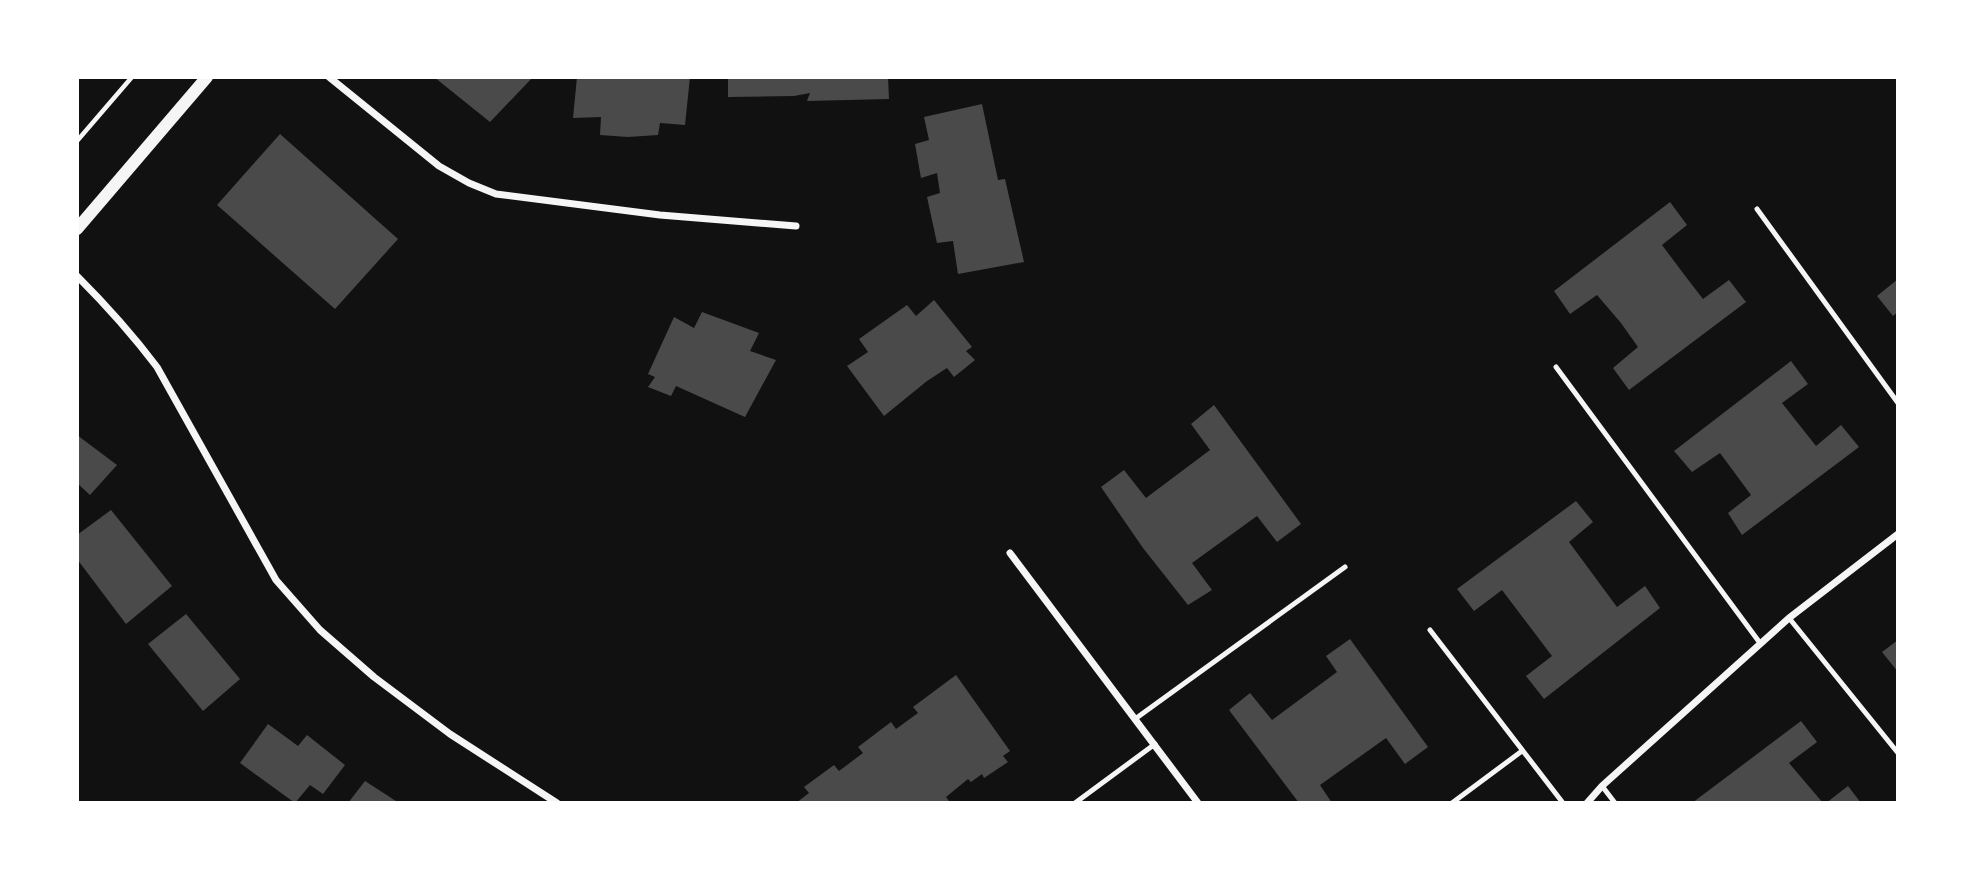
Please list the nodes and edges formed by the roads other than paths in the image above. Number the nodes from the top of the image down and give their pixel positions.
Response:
1 (207, 77) edge
2 (329, 77) edge
3 (1758, 209) dead end
4 (796, 226) dead end
5 (77, 229) edge
6 (77, 276) edge
7 (1556, 367) dead end
8 (1898, 403) edge
9 (1898, 534) edge
10 (1010, 553) dead end
11 (1345, 567) dead end
12 (1789, 618) junction
13 (1430, 630) dead end
14 (1760, 643) junction
15 (1135, 719) junction
16 (1155, 744) junction
17 (1522, 751) junction
18 (1898, 753) edge
19 (1602, 786) junction
20 (557, 803) edge
21 (1075, 803) edge
22 (1198, 803) edge
23 (1452, 803) edge
24 (1563, 803) edge
25 (1587, 803) edge
26 (1615, 803) edge

1 - 5 street
2 - 4 street
3 - 8 lane
6 - 20 street
7 - 14 lane
9 - 12 street
10 - 15 street
11 - 15 lane
12 - 14 street
12 - 18 lane
13 - 17 lane
14 - 19 street
15 - 16 street
16 - 21 lane
16 - 22 street
17 - 23 lane
17 - 24 lane
19 - 25 street
19 - 26 lane

